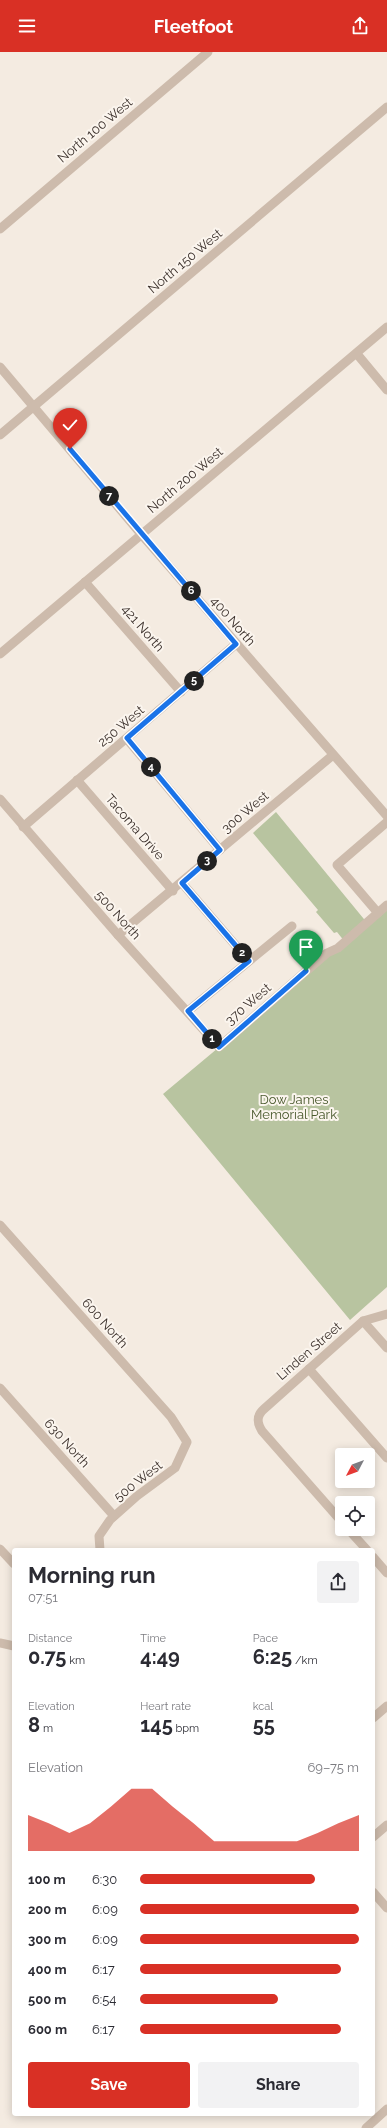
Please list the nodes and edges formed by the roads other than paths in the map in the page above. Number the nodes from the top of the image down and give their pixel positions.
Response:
1 (208, 52) edge
2 (387, 107) edge
3 (0, 229) edge
4 (387, 327) edge
5 (357, 354) junction
6 (0, 367) edge
7 (387, 390) edge
8 (34, 406) junction
9 (0, 435) edge
10 (141, 534) junction
11 (85, 582) junction
12 (236, 644) junction
13 (0, 654) edge
14 (181, 692) junction
15 (127, 738) junction
16 (333, 755) junction
17 (77, 780) junction
18 (0, 799) edge
19 (387, 816) edge
20 (387, 822) edge
21 (23, 826) junction
22 (220, 850) junction
23 (182, 883) junction
24 (173, 891) junction
25 (387, 905) edge
26 (378, 913) junction
27 (292, 926) dead end
28 (118, 935) junction
29 (249, 961) junction
30 (188, 1011) junction
31 (219, 1047) joint
32 (0, 1225) edge
33 (387, 1314) edge
34 (363, 1321) junction
35 (387, 1348) edge
36 (309, 1369) junction
37 (0, 1388) edge
38 (187, 1442) joint
39 (387, 1458) edge
40 (335, 1514) edge
41 (114, 1516) junction
42 (354, 1536) edge
43 (100, 1548) edge
44 (365, 1548) edge
45 (0, 1549) edge
46 (375, 1559) edge
47 (12, 1562) edge
48 (387, 1573) edge
49 (0, 1643) edge
50 (12, 1646) edge
51 (387, 1706) edge
52 (375, 1716) edge
53 (387, 1825) edge
54 (375, 1836) edge
55 (375, 1894) edge
56 (387, 1908) edge
57 (387, 2110) edge
58 (366, 2128) edge

1 - 3 street, North 100 West
2 - 8 street, North 150 West
4 - 5 street, North 200 West
5 - 7 street
5 - 10 street, North 200 West
6 - 8 street, 400 North
8 - 9 street, North 150 West
8 - 10 street, 400 North
10 - 11 street, North 200 West
10 - 12 street, 400 North
11 - 13 street, North 200 West
11 - 14 street, 421 North
12 - 14 street, 250 West
12 - 16 street, 400 North
14 - 15 street, 250 West
15 - 17 street, 250 West
15 - 22 street
16 - 19 street, 400 North
16 - 22 street, 300 West
17 - 21 street, 250 West
17 - 24 street, Tacoma Drive
18 - 21 street, 500 North
20 - 26 street
21 - 28 street, 500 North
22 - 23 street, 300 West
23 - 24 street, 300 West
23 - 29 street
24 - 28 street, 300 West
25 - 26 street, 370 West
26 - 31 street, 370 West
27 - 29 street
28 - 30 street, 500 North
29 - 30 street
30 - 31 street, 500 North
32 - 38 street, 600 North
33 - 34 street, Linden Street
34 - 35 street
34 - 36 street, Linden Street
36 - 39 street
36 - 40 street, Linden Street
37 - 41 street, 630 North
38 - 41 street, 500 West
41 - 43 street, 500 West
42 - 44 street
45 - 47 street
46 - 48 street
49 - 50 street
51 - 52 street
53 - 54 street
55 - 56 street
57 - 58 street

